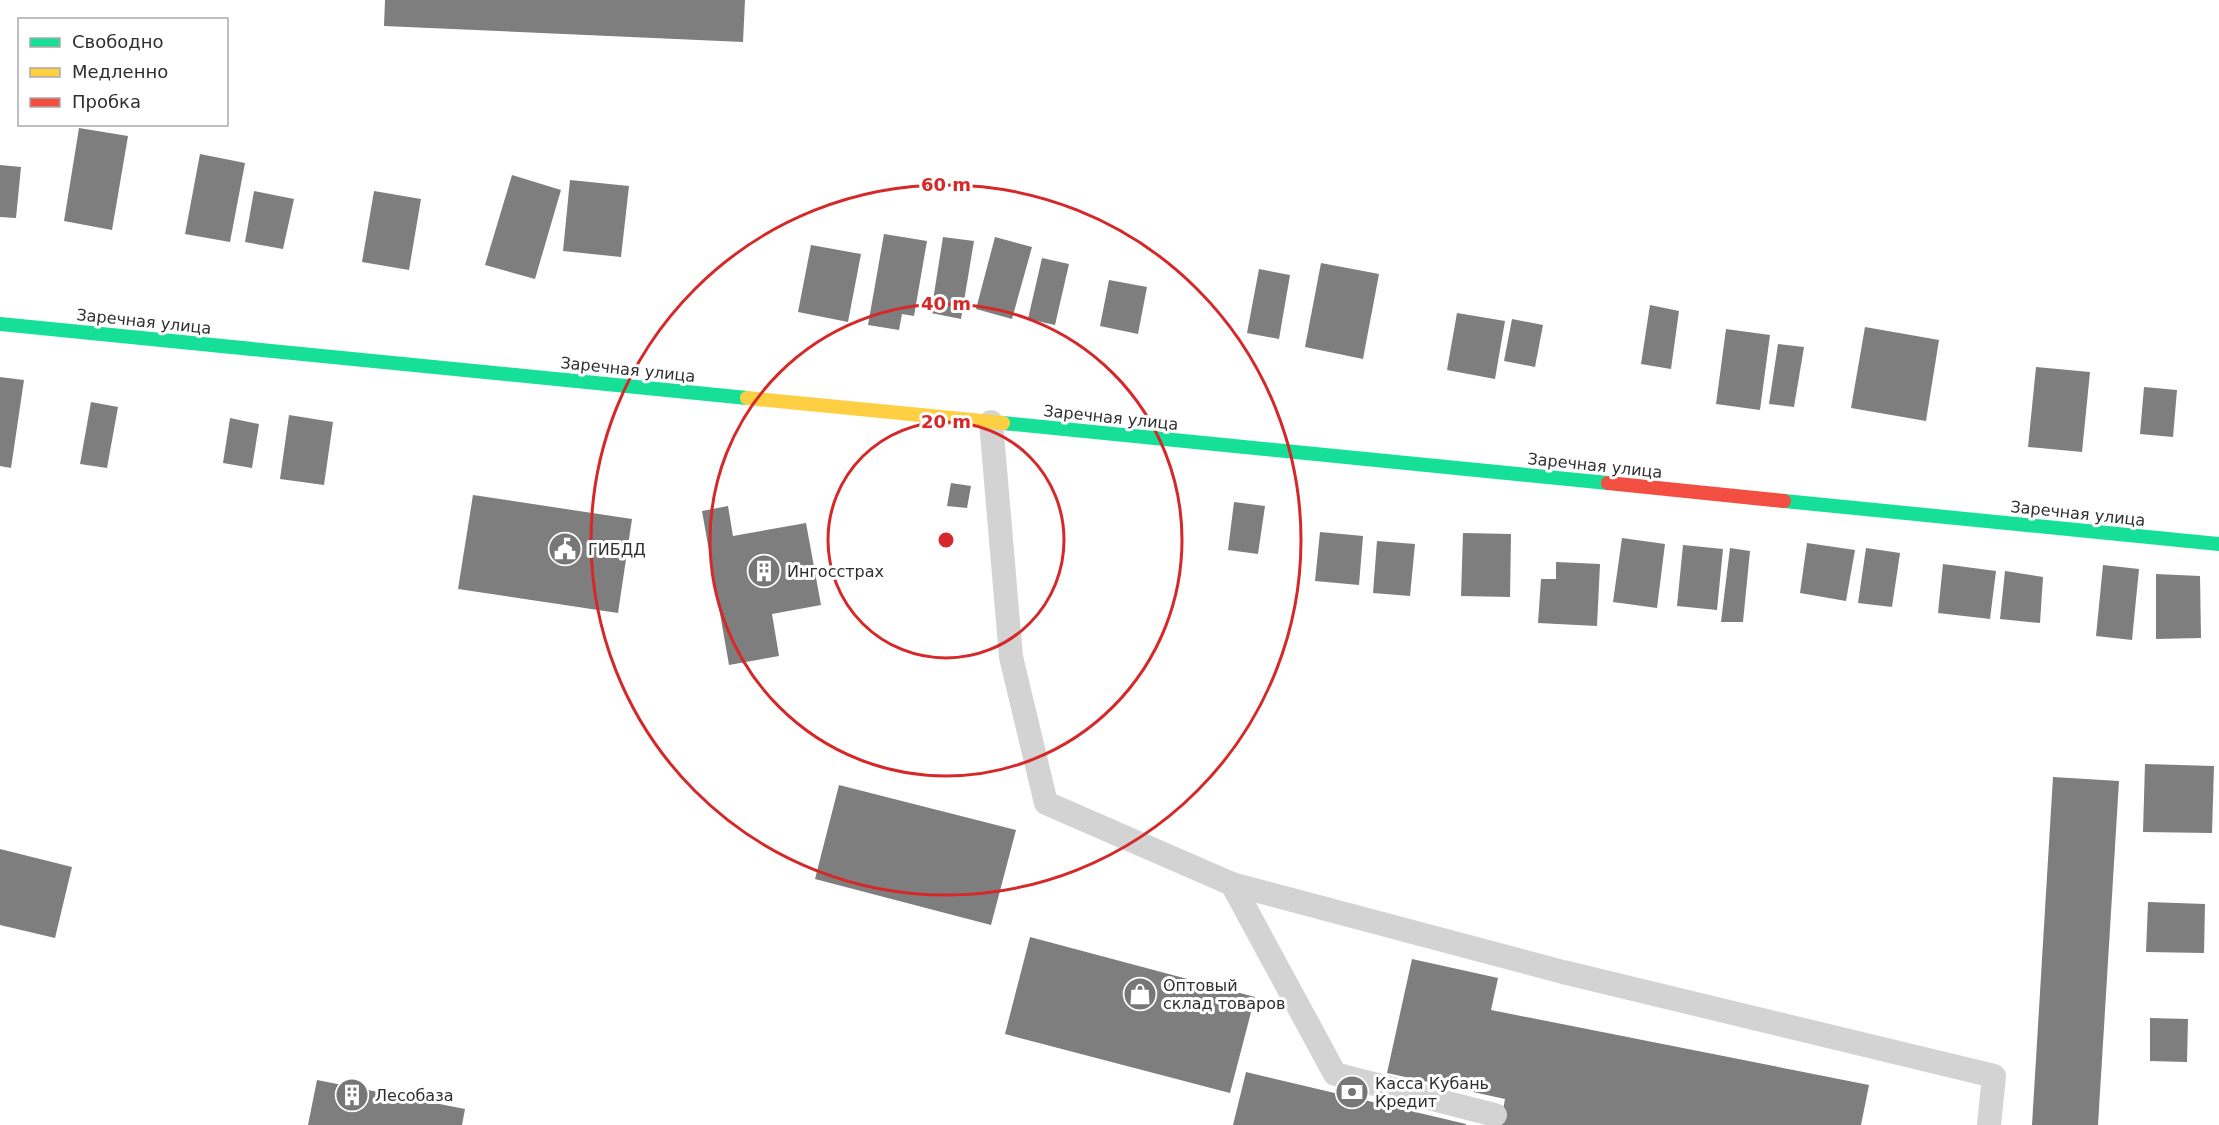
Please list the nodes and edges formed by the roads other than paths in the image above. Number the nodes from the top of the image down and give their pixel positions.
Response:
1 (0, 324) edge
2 (991, 422) junction
3 (2219, 544) edge
4 (1232, 884) junction
5 (1495, 1115) dead end
6 (1989, 1125) edge

1 - 2 street, Заречная улица
2 - 3 street, Заречная улица
2 - 4 lane
4 - 5 lane
4 - 6 lane

